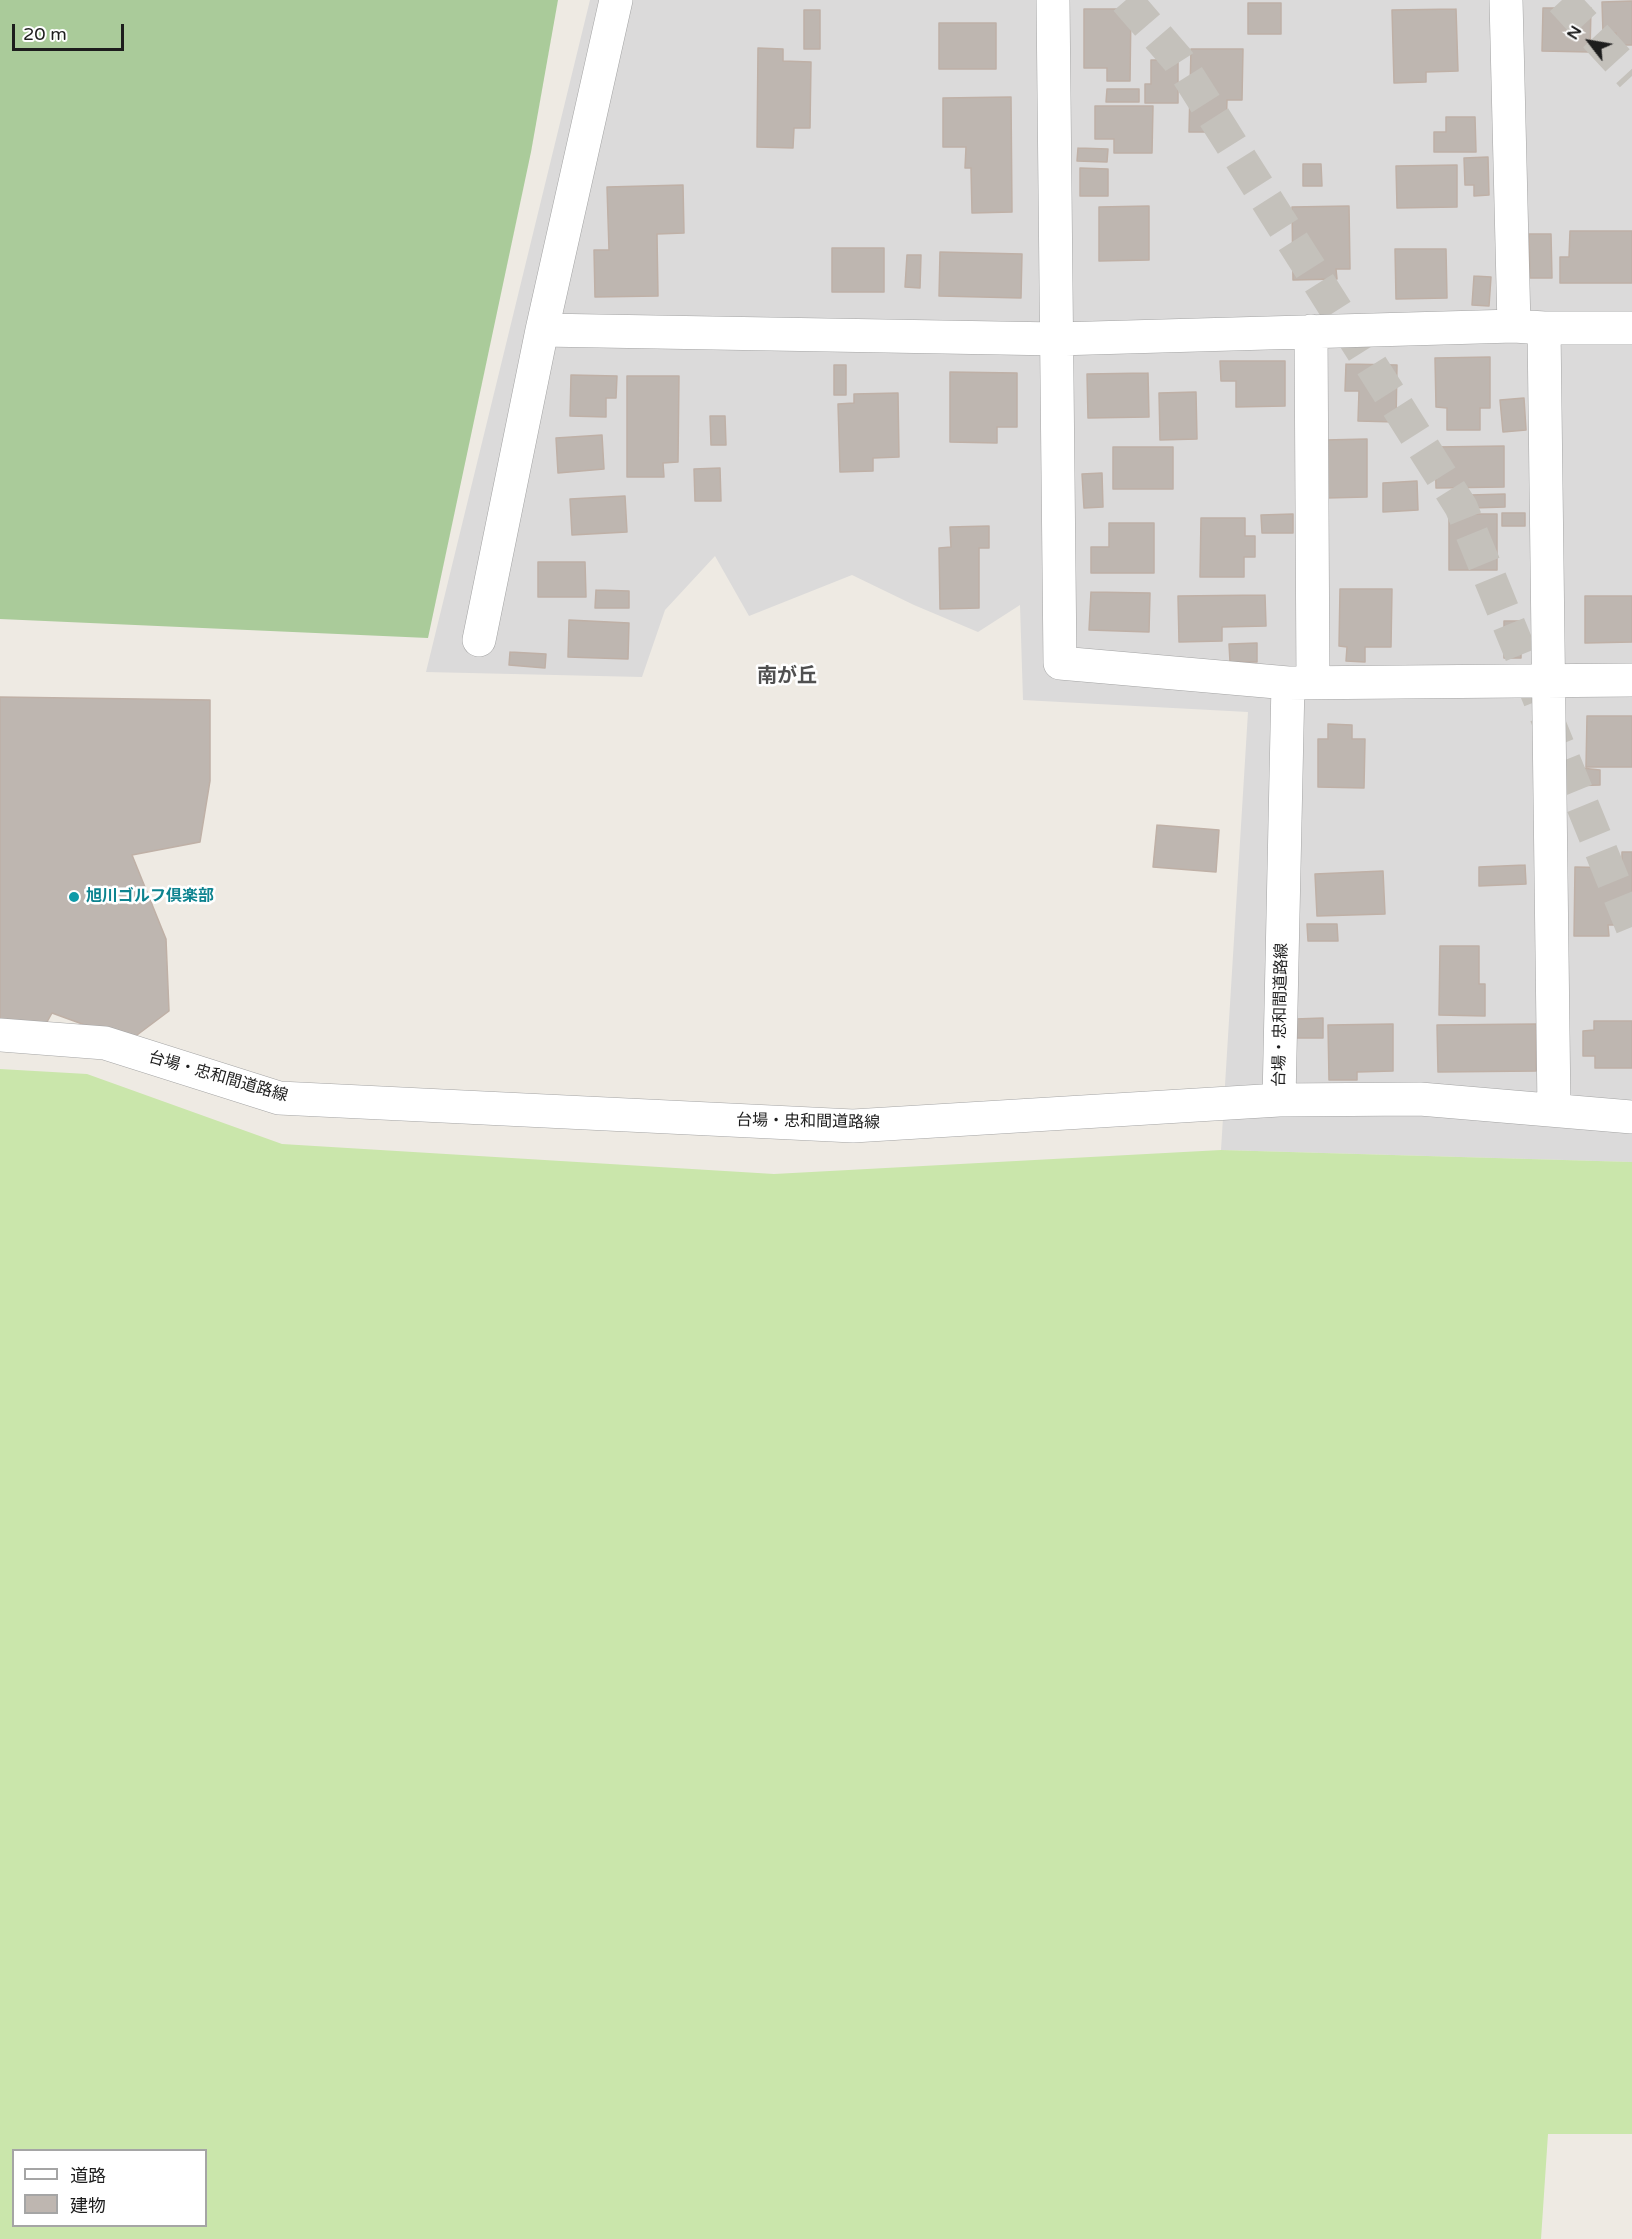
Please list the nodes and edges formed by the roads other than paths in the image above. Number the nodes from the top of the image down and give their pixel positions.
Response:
1 (616, 0) edge
2 (1053, 0) edge
3 (1506, 0) edge
4 (1529, 327) junction
5 (1632, 328) edge
6 (542, 330) junction
7 (1311, 332) junction
8 (1057, 339) junction
9 (479, 640) dead end
10 (1548, 680) junction
11 (1632, 680) edge
12 (1300, 683) junction
13 (0, 1035) edge
14 (1279, 1100) junction
15 (1554, 1109) junction
16 (1632, 1117) edge

1 - 6 street
2 - 8 street
3 - 4 street
4 - 5 street
4 - 7 street
4 - 10 street
6 - 8 street
6 - 9 street
7 - 8 street
7 - 12 street, 台場・忠和間道路線
8 - 12 street
10 - 11 street
10 - 12 street
10 - 15 street
12 - 14 street, 台場・忠和間道路線
13 - 14 street, 台場・忠和間道路線
14 - 15 street
15 - 16 street

